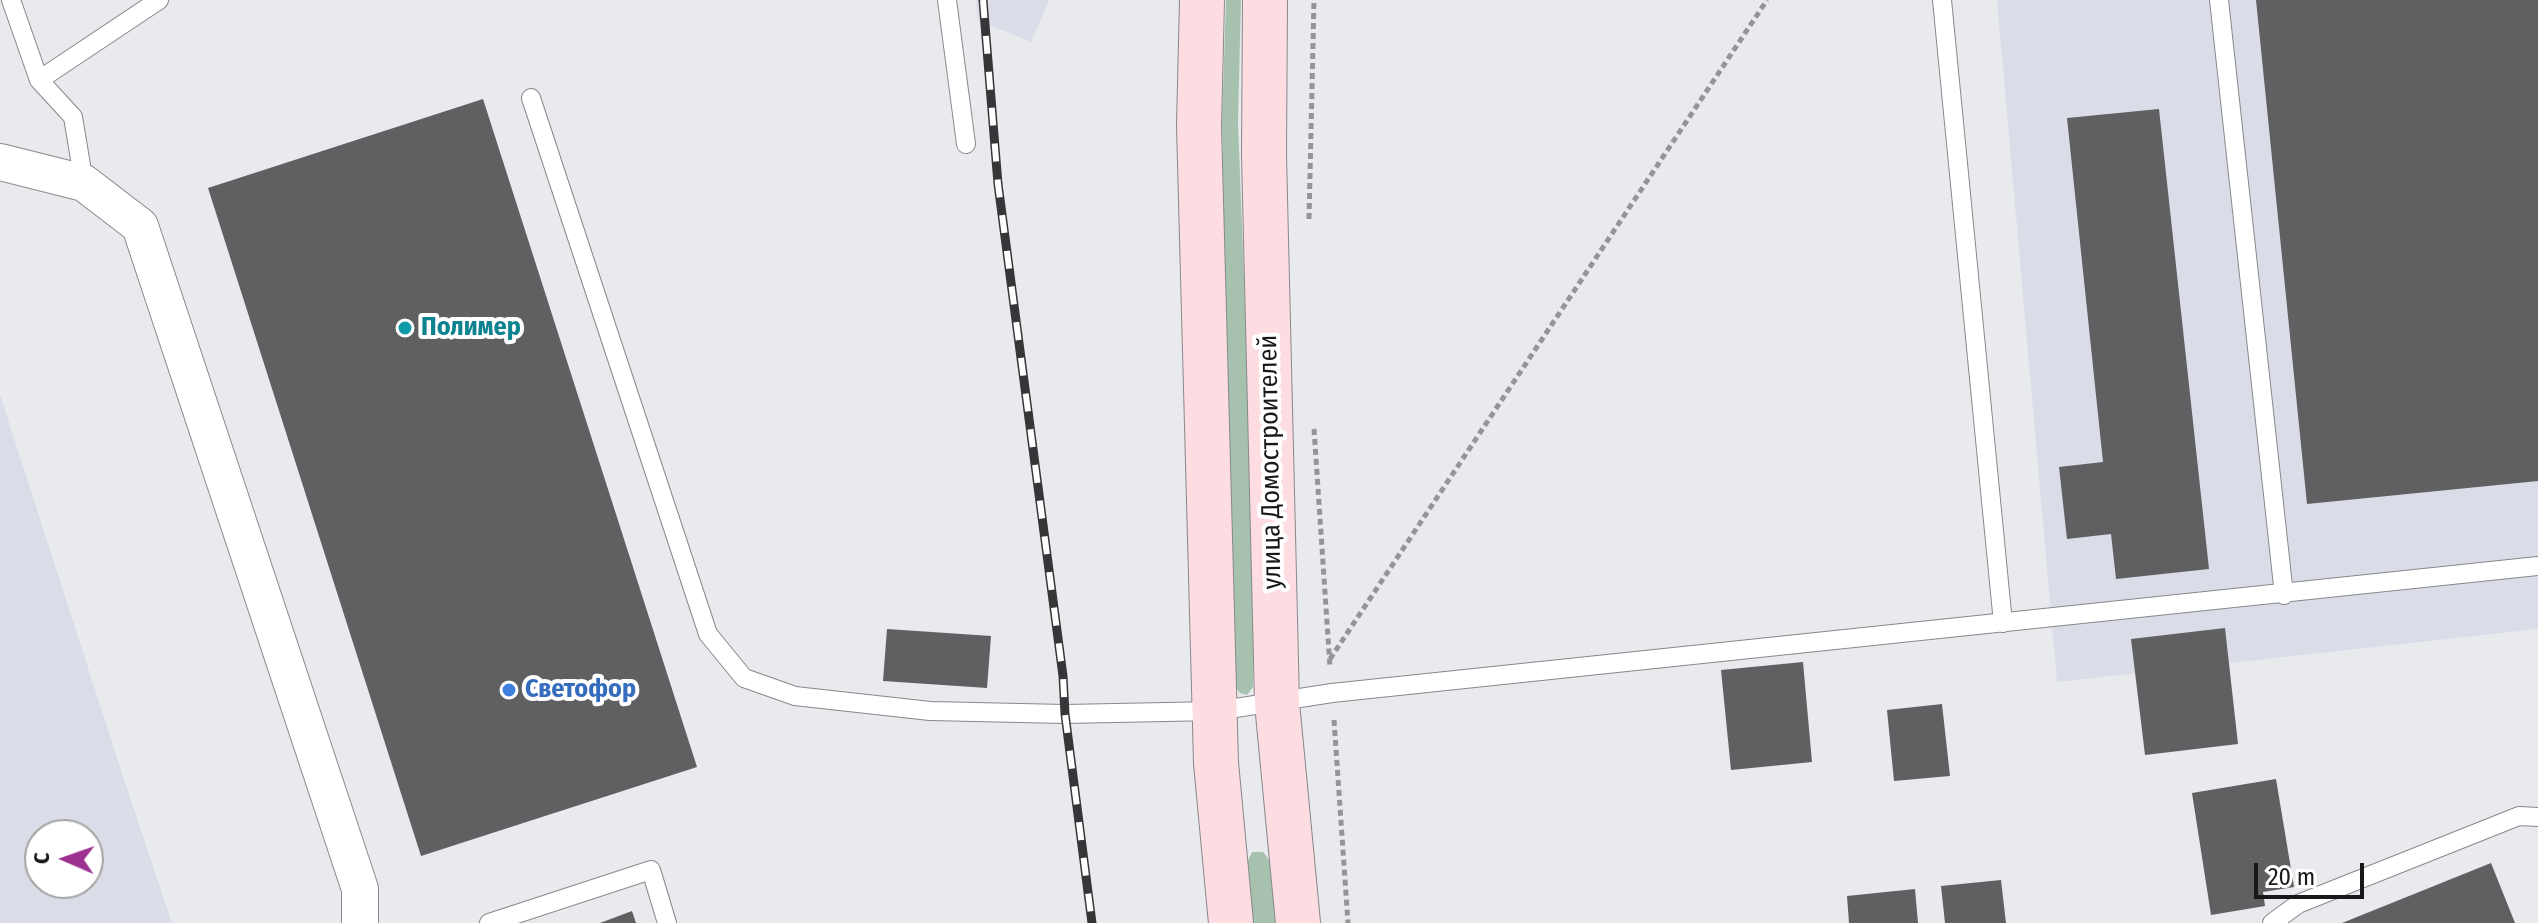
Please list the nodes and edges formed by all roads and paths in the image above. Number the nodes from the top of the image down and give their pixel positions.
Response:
1 (11, 0) edge
2 (159, 0) edge
3 (947, 0) edge
4 (1202, 0) edge
5 (1265, 0) edge
6 (1314, 0) edge
7 (1767, 0) edge
8 (1942, 0) edge
9 (2219, 0) edge
10 (39, 80) junction
11 (531, 98) dead end
12 (966, 144) dead end
13 (0, 162) edge
14 (84, 183) junction
15 (1309, 231) dead end
16 (1314, 422) dead end
17 (2538, 566) edge
18 (2284, 595) junction
19 (2003, 623) junction
20 (1329, 660) junction
21 (1332, 693) junction
22 (1277, 703) junction
23 (1216, 711) junction
24 (2538, 817) edge
25 (360, 923) edge
26 (489, 923) edge
27 (667, 923) edge
28 (1231, 923) edge
29 (1298, 923) edge
30 (1348, 923) edge
31 (2272, 923) edge

1 - 10 lane
2 - 10 lane
3 - 12 lane
4 - 23 main road
5 - 22 main road, улица Домостроителей
6 - 15 path
7 - 20 path
8 - 19 lane
9 - 18 lane
10 - 14 lane
11 - 23 lane
13 - 14 street
14 - 25 street
16 - 20 path
17 - 18 lane
18 - 19 lane
19 - 21 lane
20 - 21 path
21 - 22 lane
21 - 30 path
22 - 23 lane
22 - 29 main road, улица Домостроителей
23 - 28 main road
24 - 31 lane
26 - 27 lane

